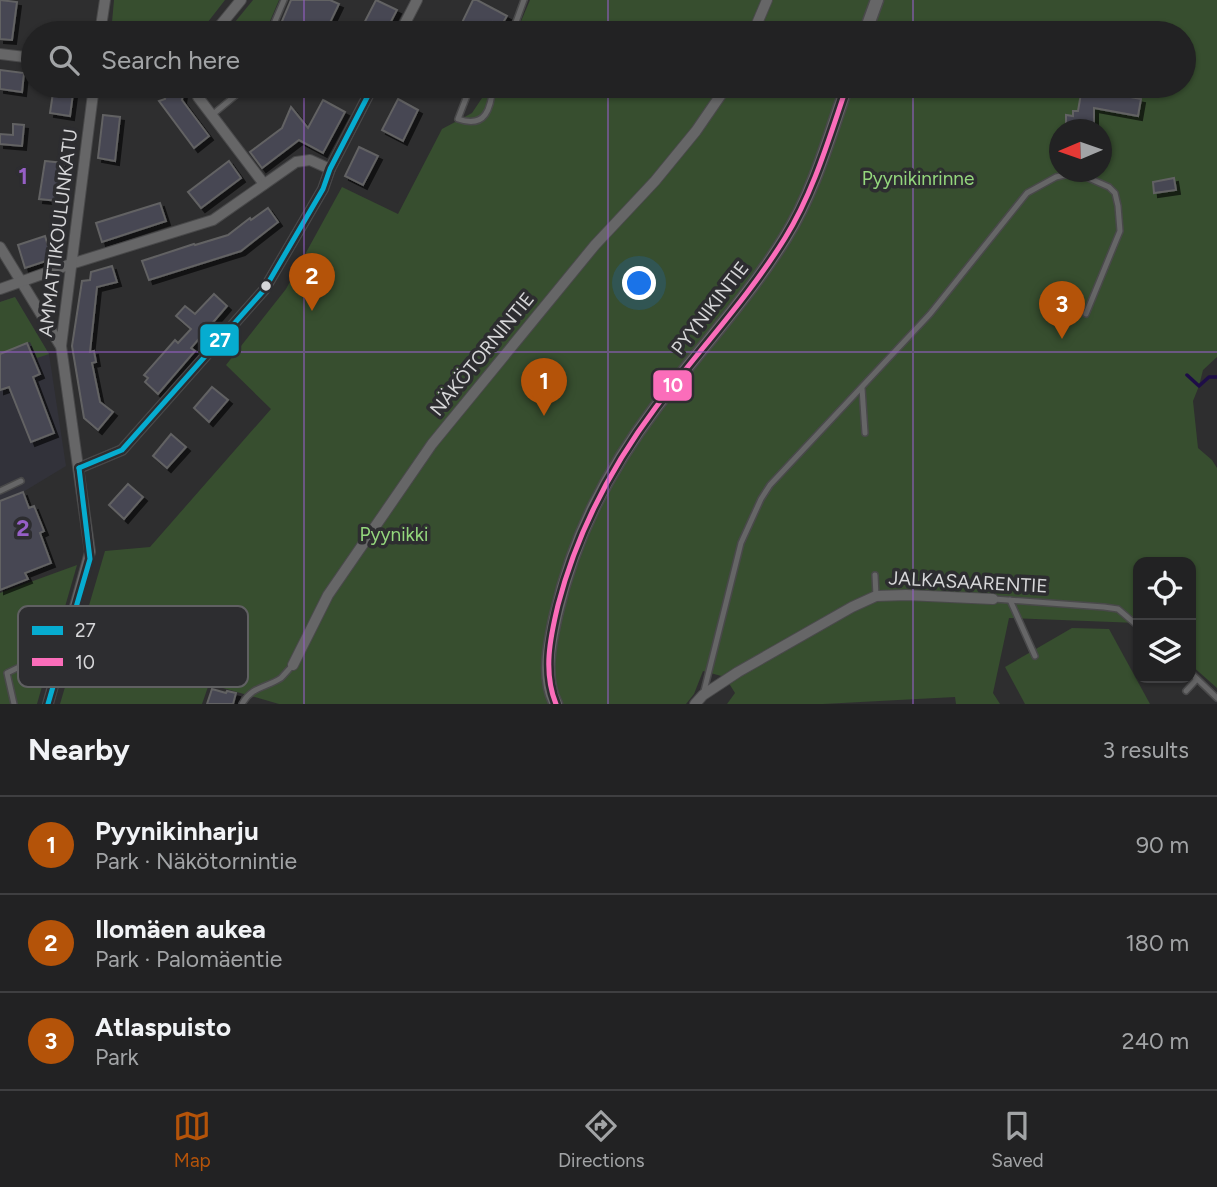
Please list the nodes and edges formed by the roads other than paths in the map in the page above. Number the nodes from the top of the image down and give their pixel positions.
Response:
1 (105, 0) edge
2 (241, 0) edge
3 (276, 0) edge
4 (417, 0) edge
5 (524, 0) edge
6 (767, 0) edge
7 (877, 0) edge
8 (283, 1) edge
9 (102, 21) edge
10 (224, 21) edge
11 (275, 21) edge
12 (406, 21) edge
13 (516, 21) edge
14 (757, 21) edge
15 (869, 21) edge
16 (0, 54) edge
17 (21, 57) edge
18 (92, 98) edge
19 (199, 98) edge
20 (233, 98) edge
21 (367, 98) edge
22 (466, 98) edge
23 (492, 98) edge
24 (719, 98) edge
25 (843, 98) edge
26 (212, 115) junction
27 (330, 169) junction
28 (264, 184) junction
29 (0, 247) edge
30 (71, 264) junction
31 (21, 282) junction
32 (0, 289) edge
33 (1086, 314) dead end
34 (61, 346) junction
35 (862, 388) junction
36 (865, 433) dead end
37 (79, 468) junction
38 (21, 481) dead end
39 (0, 491) edge
40 (875, 575) dead end
41 (876, 596) junction
42 (993, 599) joint
43 (1010, 600) junction
44 (76, 606) edge
45 (1133, 622) edge
46 (1035, 656) dead end
47 (293, 665) joint
48 (18, 667) edge
49 (1197, 679) joint
50 (53, 687) edge
51 (1186, 691) dead end
52 (703, 695) junction
53 (1217, 698) edge
54 (14, 704) edge
55 (48, 704) edge
56 (242, 704) edge
57 (556, 704) edge
58 (695, 704) edge

1 - 9 street
2 - 10 street
3 - 8 lane
4 - 12 street
5 - 13 lane
6 - 14 street
7 - 15 street
8 - 11 lane
16 - 17 street
18 - 30 street, AMMATTIKOULUNKATU
19 - 26 street
20 - 26 lane
21 - 27 street
22 - 23 lane
24 - 47 street, NÄKÖTORNINTIE
25 - 57 street, PYYNIKINTIE
26 - 28 street
27 - 28 street
27 - 37 street
28 - 30 street
29 - 31 street
30 - 31 street
30 - 34 street, AMMATTIKOULUNKATU
31 - 32 street
31 - 34 street
33 - 35 lane
34 - 37 street, AMMATTIKOULUNKATU
35 - 36 lane
35 - 52 lane
37 - 44 street, AMMATTIKOULUNKATU
38 - 39 lane
40 - 41 lane
41 - 42 street, JALKASAARENTIE
41 - 52 street, JALKASAARENTIE
42 - 43 lane, JALKASAARENTIE
43 - 45 lane, JALKASAARENTIE
43 - 46 lane
47 - 56 lane
48 - 54 lane
49 - 51 lane
49 - 53 lane
50 - 55 street, AMMATTIKOULUNKATU
52 - 58 street, JALKASAARENTIE

